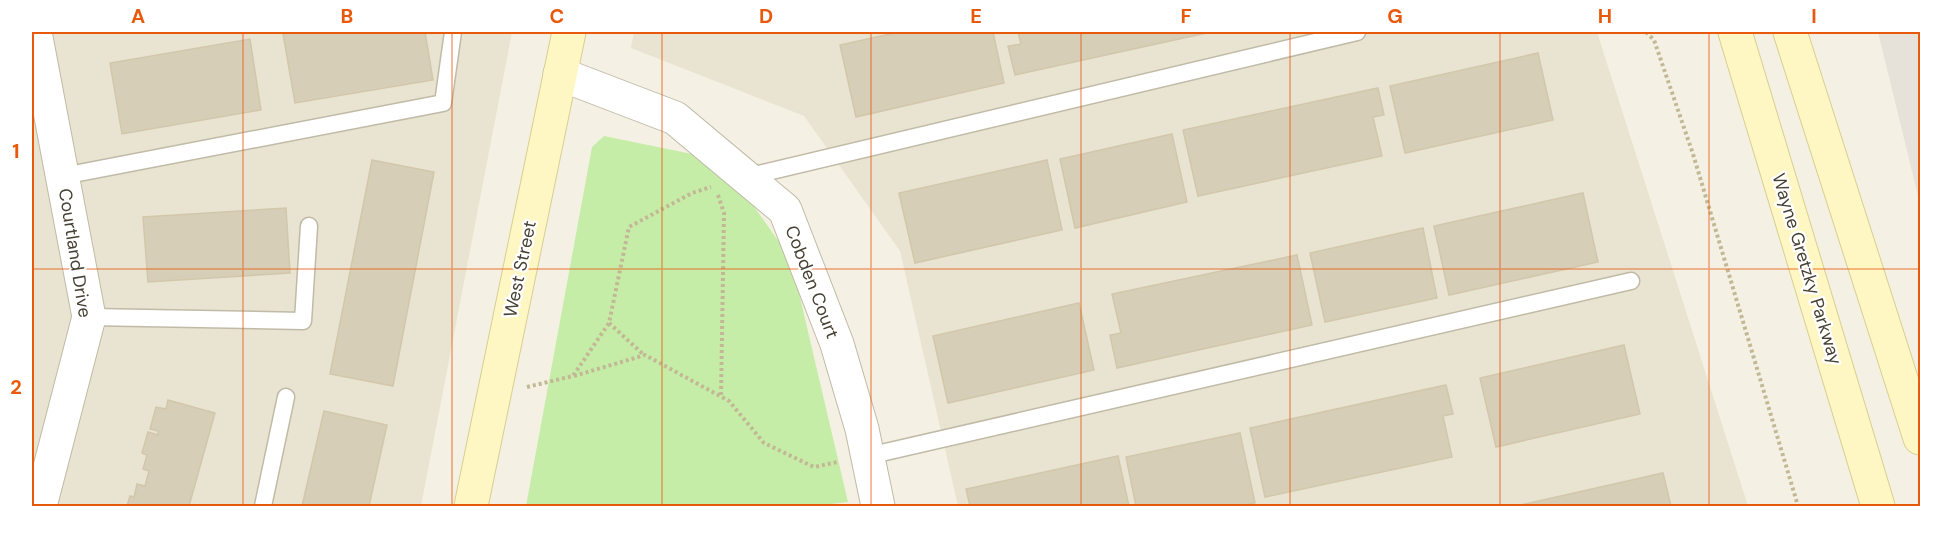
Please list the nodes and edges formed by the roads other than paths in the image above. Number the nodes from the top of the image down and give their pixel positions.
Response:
1 (35, 32) edge
2 (453, 32) edge
3 (569, 32) edge
4 (1357, 32) edge
5 (1735, 32) edge
6 (1790, 32) edge
7 (560, 74) junction
8 (63, 176) junction
9 (746, 177) junction
10 (309, 226) dead end
11 (1631, 281) dead end
12 (89, 317) junction
13 (286, 397) dead end
14 (1920, 438) edge
15 (868, 456) junction
16 (40, 507) edge
17 (263, 507) edge
18 (471, 507) edge
19 (878, 507) edge
20 (1878, 507) edge

1 - 8 street, Courtland Drive
2 - 8 lane
3 - 7 main road, West Street
4 - 9 lane
5 - 20 main road, Wayne Gretzky Parkway
6 - 14 main road
7 - 9 street, Cobden Court
7 - 18 main road, West Street
8 - 12 street, Courtland Drive
9 - 15 street, Cobden Court
10 - 12 lane
11 - 15 lane
12 - 16 street, Courtland Drive
13 - 17 lane
15 - 19 street, Cobden Court

